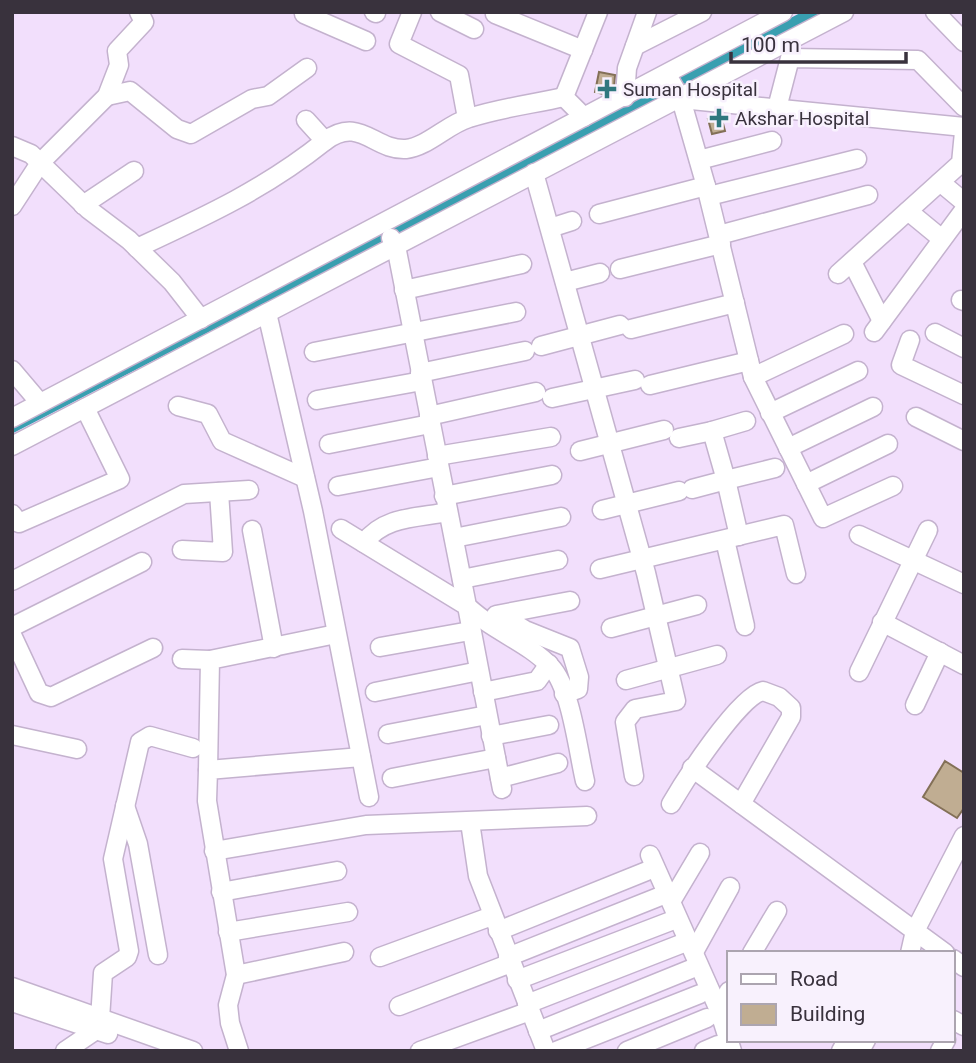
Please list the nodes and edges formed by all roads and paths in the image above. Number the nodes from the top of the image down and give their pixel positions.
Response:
1 (139, 12) edge
2 (412, 12) edge
3 (440, 12) edge
4 (598, 12) edge
5 (647, 12) edge
6 (702, 12) edge
7 (783, 12) edge
8 (844, 12) edge
9 (935, 12) edge
10 (495, 14) edge
11 (302, 18) edge
12 (474, 29) dead end
13 (366, 41) dead end
14 (964, 42) edge
15 (635, 46) junction
16 (583, 50) junction
17 (307, 68) dead end
18 (667, 75) junction
19 (107, 96) junction
20 (564, 97) junction
21 (625, 97) junction
22 (681, 99) junction
23 (777, 108) junction
24 (584, 117) junction
25 (467, 118) junction
26 (306, 120) dead end
27 (963, 120) edge
28 (325, 141) junction
29 (772, 141) dead end
30 (12, 146) edge
31 (857, 159) dead end
32 (699, 160) junction
33 (40, 163) junction
34 (134, 171) dead end
35 (534, 173) junction
36 (940, 182) junction
37 (708, 191) junction
38 (868, 195) dead end
39 (964, 202) edge
40 (83, 205) junction
41 (12, 206) edge
42 (964, 210) edge
43 (908, 211) junction
44 (599, 214) dead end
45 (572, 221) dead end
46 (383, 223) junction
47 (550, 228) junction
48 (942, 239) junction
49 (720, 240) junction
50 (396, 246) junction
51 (137, 248) junction
52 (852, 262) junction
53 (522, 264) dead end
54 (620, 269) dead end
55 (600, 273) dead end
56 (838, 274) dead end
57 (565, 282) junction
58 (404, 290) junction
59 (735, 303) junction
60 (516, 312) dead end
61 (268, 313) junction
62 (201, 319) junction
63 (412, 333) junction
64 (935, 333) dead end
65 (845, 334) dead end
66 (580, 336) junction
67 (910, 340) dead end
68 (964, 348) edge
69 (314, 352) dead end
70 (751, 369) junction
71 (12, 370) edge
72 (858, 371) dead end
73 (421, 377) junction
74 (596, 390) junction
75 (964, 395) edge
76 (317, 400) dead end
77 (40, 403) junction
78 (178, 406) dead end
79 (873, 407) dead end
80 (85, 408) junction
81 (771, 413) junction
82 (13, 416) edge
83 (916, 417) dead end
84 (430, 420) junction
85 (746, 421) dead end
86 (712, 430) junction
87 (551, 437) dead end
88 (964, 441) edge
89 (610, 443) junction
90 (329, 444) dead end
91 (888, 444) dead end
92 (12, 446) edge
93 (788, 448) junction
94 (580, 451) dead end
95 (438, 462) junction
96 (775, 468) dead end
97 (552, 475) dead end
98 (305, 478) junction
99 (726, 480) junction
100 (806, 484) junction
101 (338, 486) dead end
102 (893, 486) dead end
103 (249, 490) dead end
104 (219, 492) junction
105 (626, 503) junction
106 (446, 504) junction
107 (602, 510) dead end
108 (12, 514) edge
109 (561, 517) dead end
110 (341, 529) dead end
111 (252, 530) dead end
112 (928, 530) dead end
113 (859, 535) dead end
114 (454, 538) junction
115 (732, 538) junction
116 (364, 543) junction
117 (182, 550) dead end
118 (642, 559) junction
119 (558, 560) dead end
120 (914, 560) junction
121 (142, 562) dead end
122 (600, 569) dead end
123 (796, 575) dead end
124 (462, 579) junction
125 (12, 581) edge
126 (964, 584) edge
127 (570, 601) dead end
128 (697, 606) dead end
129 (500, 615) junction
130 (656, 616) junction
131 (472, 619) junction
132 (882, 622) junction
133 (745, 626) dead end
134 (12, 627) edge
135 (611, 628) dead end
136 (337, 634) junction
137 (12, 635) edge
138 (380, 647) dead end
139 (153, 648) dead end
140 (274, 648) junction
141 (940, 652) junction
142 (717, 655) dead end
143 (182, 659) dead end
144 (210, 660) junction
145 (549, 664) junction
146 (964, 664) edge
147 (668, 670) junction
148 (479, 671) junction
149 (859, 671) dead end
150 (626, 680) dead end
151 (375, 692) dead end
152 (483, 692) junction
153 (564, 694) junction
154 (915, 705) dead end
155 (487, 715) junction
156 (549, 725) dead end
157 (388, 734) dead end
158 (12, 735) edge
159 (491, 736) junction
160 (193, 748) dead end
161 (77, 749) dead end
162 (361, 757) junction
163 (496, 758) junction
164 (558, 763) dead end
165 (692, 768) junction
166 (208, 770) junction
167 (634, 776) dead end
168 (392, 778) dead end
169 (584, 781) dead end
170 (369, 797) dead end
171 (671, 804) dead end
172 (741, 804) junction
173 (125, 806) junction
174 (587, 816) dead end
175 (470, 822) junction
176 (964, 836) edge
177 (214, 851) junction
178 (700, 853) dead end
179 (337, 871) dead end
180 (730, 887) dead end
181 (221, 891) junction
182 (667, 898) junction
183 (777, 911) dead end
184 (348, 912) dead end
185 (671, 921) dead end
186 (495, 923) junction
187 (228, 932) junction
188 (909, 944) edge
189 (753, 951) edge
190 (937, 951) edge
191 (344, 952) dead end
192 (158, 955) dead end
193 (689, 955) junction
194 (380, 957) dead end
195 (512, 967) junction
196 (236, 975) junction
197 (12, 987) edge
198 (700, 994) dead end
199 (727, 994) edge
200 (12, 1002) edge
201 (399, 1006) dead end
202 (528, 1007) junction
203 (713, 1014) junction
204 (98, 1025) junction
205 (538, 1031) junction
206 (718, 1049) edge
207 (65, 1051) edge
208 (158, 1051) edge
209 (193, 1051) edge
210 (239, 1051) edge
211 (420, 1051) edge
212 (546, 1051) edge
213 (556, 1051) edge
214 (627, 1051) edge

1 - 19 street
2 - 25 street
3 - 12 street
4 - 16 street
5 - 15 street
6 - 15 street
7 - 18 street
8 - 22 street
9 - 14 street
10 - 16 street
11 - 13 street
15 - 21 street
16 - 20 street
17 - 19 street
18 - 21 street
18 - 22 street
19 - 33 street
20 - 24 street
20 - 25 street
21 - 24 street
22 - 23 street
22 - 32 street
22 - 35 street
23 - 27 street
23 - 27 street
24 - 46 street
25 - 28 street
26 - 28 street
27 - 36 street
28 - 51 street
29 - 32 street
30 - 33 street
31 - 37 street
32 - 37 street
33 - 40 street
33 - 41 street
34 - 40 street
35 - 47 street
35 - 50 street
36 - 39 street
36 - 43 street
37 - 44 street
37 - 49 street
38 - 49 street
40 - 51 street
42 - 48 street
43 - 48 street
43 - 52 street
45 - 47 street
46 - 50 street
46 - 62 street
47 - 57 street
48 - 52 street
49 - 54 street
49 - 59 street
50 - 58 street
50 - 61 street
51 - 62 street
52 - 56 street
53 - 58 street
55 - 57 street
57 - 66 street
58 - 63 street
59 - 66 street
59 - 70 street
60 - 63 street
61 - 80 street
61 - 98 street
62 - 77 street
63 - 69 street
63 - 73 street
64 - 68 street
65 - 70 street
66 - 73 street
66 - 74 street
67 - 75 street
70 - 74 street
70 - 81 street
71 - 77 street
72 - 81 street
73 - 76 street
73 - 84 street
74 - 84 street
74 - 89 street
77 - 82 street
78 - 98 street
79 - 93 street
80 - 92 street
80 - 108 street
81 - 93 street
83 - 88 street
84 - 90 street
84 - 95 street
85 - 86 street
86 - 89 street
86 - 99 street
87 - 95 street
89 - 94 street
89 - 105 street
91 - 100 street
93 - 100 street
95 - 101 street
95 - 106 street
96 - 99 street
97 - 106 street
98 - 136 street
99 - 105 street
99 - 115 street
100 - 102 street
103 - 104 street
104 - 117 street
104 - 125 street
105 - 107 street
105 - 118 street
106 - 114 street
106 - 116 street
109 - 114 street
110 - 116 street
111 - 140 street
112 - 120 street
113 - 120 street
114 - 124 street
115 - 118 street
115 - 123 street
115 - 133 street
116 - 131 street
118 - 122 street
118 - 130 street
119 - 124 street
120 - 126 street
120 - 132 street
121 - 134 street
124 - 131 street
127 - 129 street
128 - 130 street
129 - 131 street
129 - 153 street
130 - 135 street
130 - 147 street
131 - 138 street
131 - 145 street
131 - 148 street
132 - 141 street
132 - 149 street
136 - 140 street
136 - 162 street
137 - 139 street
140 - 144 street
141 - 146 street
141 - 154 street
142 - 147 street
143 - 144 street
144 - 166 street
145 - 152 street
145 - 153 street
147 - 150 street
147 - 167 street
148 - 151 street
148 - 152 street
152 - 155 street
153 - 169 street
155 - 157 street
155 - 159 street
156 - 159 street
158 - 161 street
159 - 163 street
160 - 173 street
162 - 166 street
162 - 170 street
163 - 164 street
163 - 168 street
165 - 171 street
165 - 172 street
165 - 172 street
166 - 177 street
172 - 188 street
173 - 192 street
173 - 204 street
174 - 175 street
175 - 177 street
175 - 186 street
176 - 188 street
177 - 181 street
178 - 182 street
179 - 181 street
180 - 193 street
181 - 187 street
182 - 186 street
182 - 193 street
182 - 195 street
183 - 189 street
184 - 187 street
185 - 195 street
186 - 194 street
186 - 195 street
187 - 196 street
188 - 190 street
191 - 196 street
193 - 202 street
193 - 203 street
193 - 205 street
195 - 201 street
195 - 202 street
196 - 210 street
197 - 204 street
198 - 213 street
199 - 203 street
200 - 204 street
202 - 205 street
202 - 211 street
203 - 206 street
203 - 214 street
204 - 207 street
204 - 208 street
204 - 209 street
205 - 212 street

